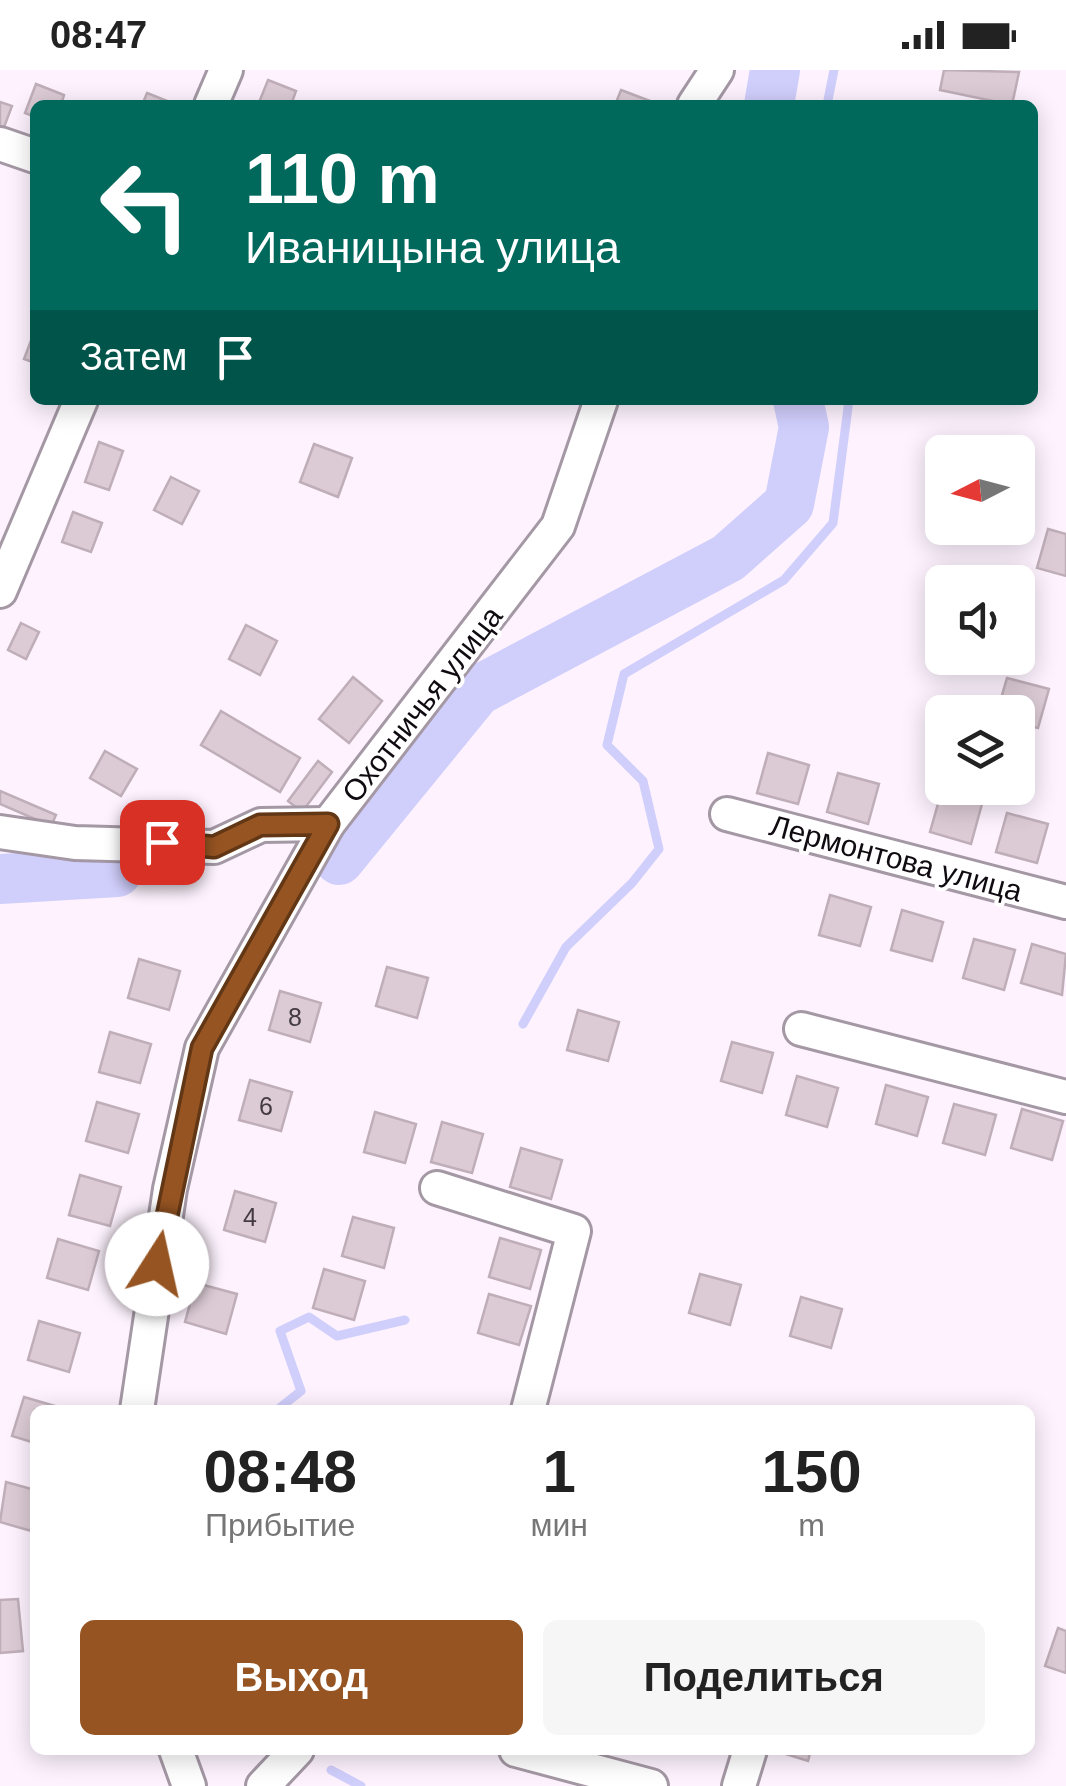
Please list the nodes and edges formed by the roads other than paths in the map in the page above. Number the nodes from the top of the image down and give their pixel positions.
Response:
1 (226, 70) edge
2 (716, 70) edge
3 (213, 100) edge
4 (697, 100) edge
5 (0, 144) edge
6 (30, 154) edge
7 (79, 405) edge
8 (599, 405) edge
9 (0, 591) edge
10 (727, 814) dead end
11 (328, 824) junction
12 (0, 832) edge
13 (1066, 902) edge
14 (801, 1029) dead end
15 (1066, 1096) edge
16 (437, 1188) dead end
17 (138, 1405) edge
18 (529, 1405) edge
19 (178, 1755) edge
20 (292, 1755) edge
21 (535, 1755) edge
22 (749, 1755) edge
23 (189, 1786) edge
24 (263, 1786) edge
25 (652, 1786) edge
26 (740, 1786) edge

1 - 3 street
2 - 4 street
5 - 6 street
7 - 9 street
8 - 11 street, Охотничья улица
10 - 13 street, Лермонтова улица
11 - 12 street
11 - 17 street, Охотничья улица
14 - 15 street
16 - 18 street
19 - 23 street
20 - 24 street
21 - 25 street
22 - 26 street

